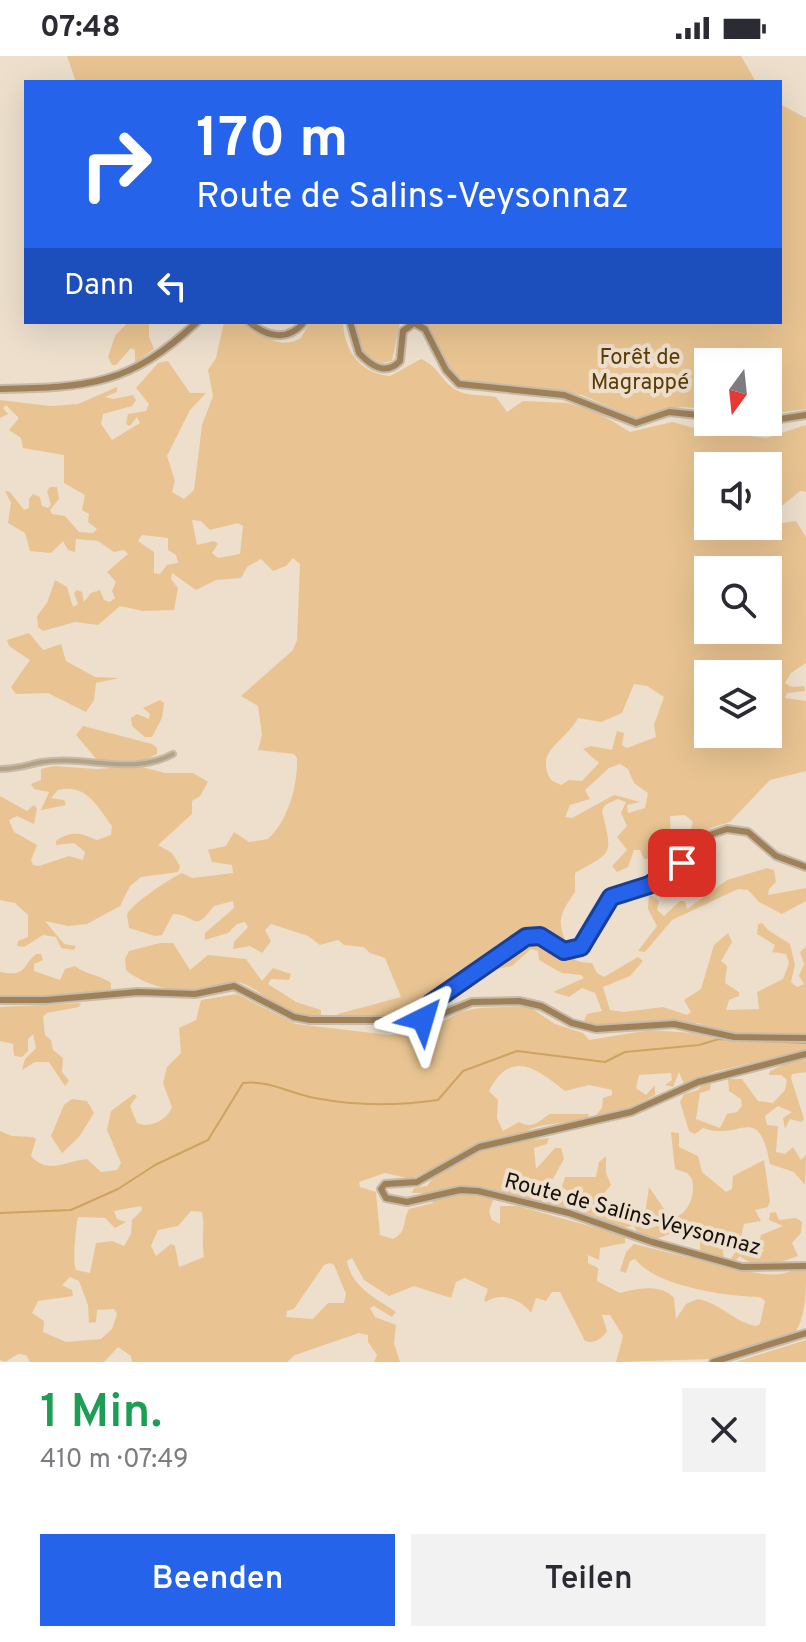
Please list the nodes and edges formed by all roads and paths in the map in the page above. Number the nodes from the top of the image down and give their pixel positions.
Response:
1 (194, 324) edge
2 (252, 324) edge
3 (302, 324) edge
4 (351, 324) edge
5 (413, 324) edge
6 (416, 324) edge
7 (0, 389) edge
8 (694, 415) edge
9 (806, 415) edge
10 (782, 419) edge
11 (173, 754) dead end
12 (0, 769) edge
13 (806, 867) edge
14 (0, 1000) edge
15 (421, 1018) junction
16 (806, 1038) edge
17 (806, 1054) edge
18 (806, 1266) edge
19 (806, 1333) edge
20 (713, 1362) edge

1 - 7 street
2 - 3 street
4 - 5 street
6 - 8 street
9 - 10 street
11 - 12 street
13 - 15 street
14 - 15 street
15 - 16 street
17 - 18 street, Route de Salins-Veysonnaz
19 - 20 street

